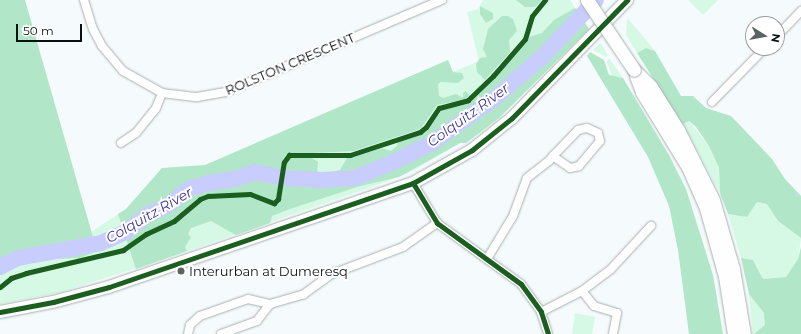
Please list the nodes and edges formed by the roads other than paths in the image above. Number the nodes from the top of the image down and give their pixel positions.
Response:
1 (84, 0) edge
2 (442, 0) edge
3 (587, 0) edge
4 (627, 0) edge
5 (801, 11) edge
6 (785, 28) edge
7 (757, 56) edge
8 (634, 70) junction
9 (162, 93) junction
10 (712, 102) dead end
11 (121, 142) dead end
12 (553, 156) junction
13 (413, 183) junction
14 (437, 222) junction
15 (650, 226) dead end
16 (487, 259) junction
17 (582, 291) junction
18 (270, 304) junction
19 (0, 312) edge
20 (541, 312) junction
21 (188, 334) edge
22 (221, 334) edge
23 (548, 334) edge
24 (613, 334) edge
25 (734, 334) edge
26 (744, 334) edge

1 - 9 street, ROLSTON CRESCENT
2 - 9 street, ROLSTON CRESCENT
3 - 8 main road, bridge
4 - 13 main road
5 - 6 street
7 - 10 street
8 - 25 main road
8 - 26 main road
9 - 11 street
12 - 12 street
12 - 16 street
13 - 14 street
13 - 19 main road
14 - 16 street
14 - 18 street
15 - 17 street
16 - 20 street
17 - 20 street
17 - 24 street
18 - 21 street
18 - 22 street
20 - 23 street

